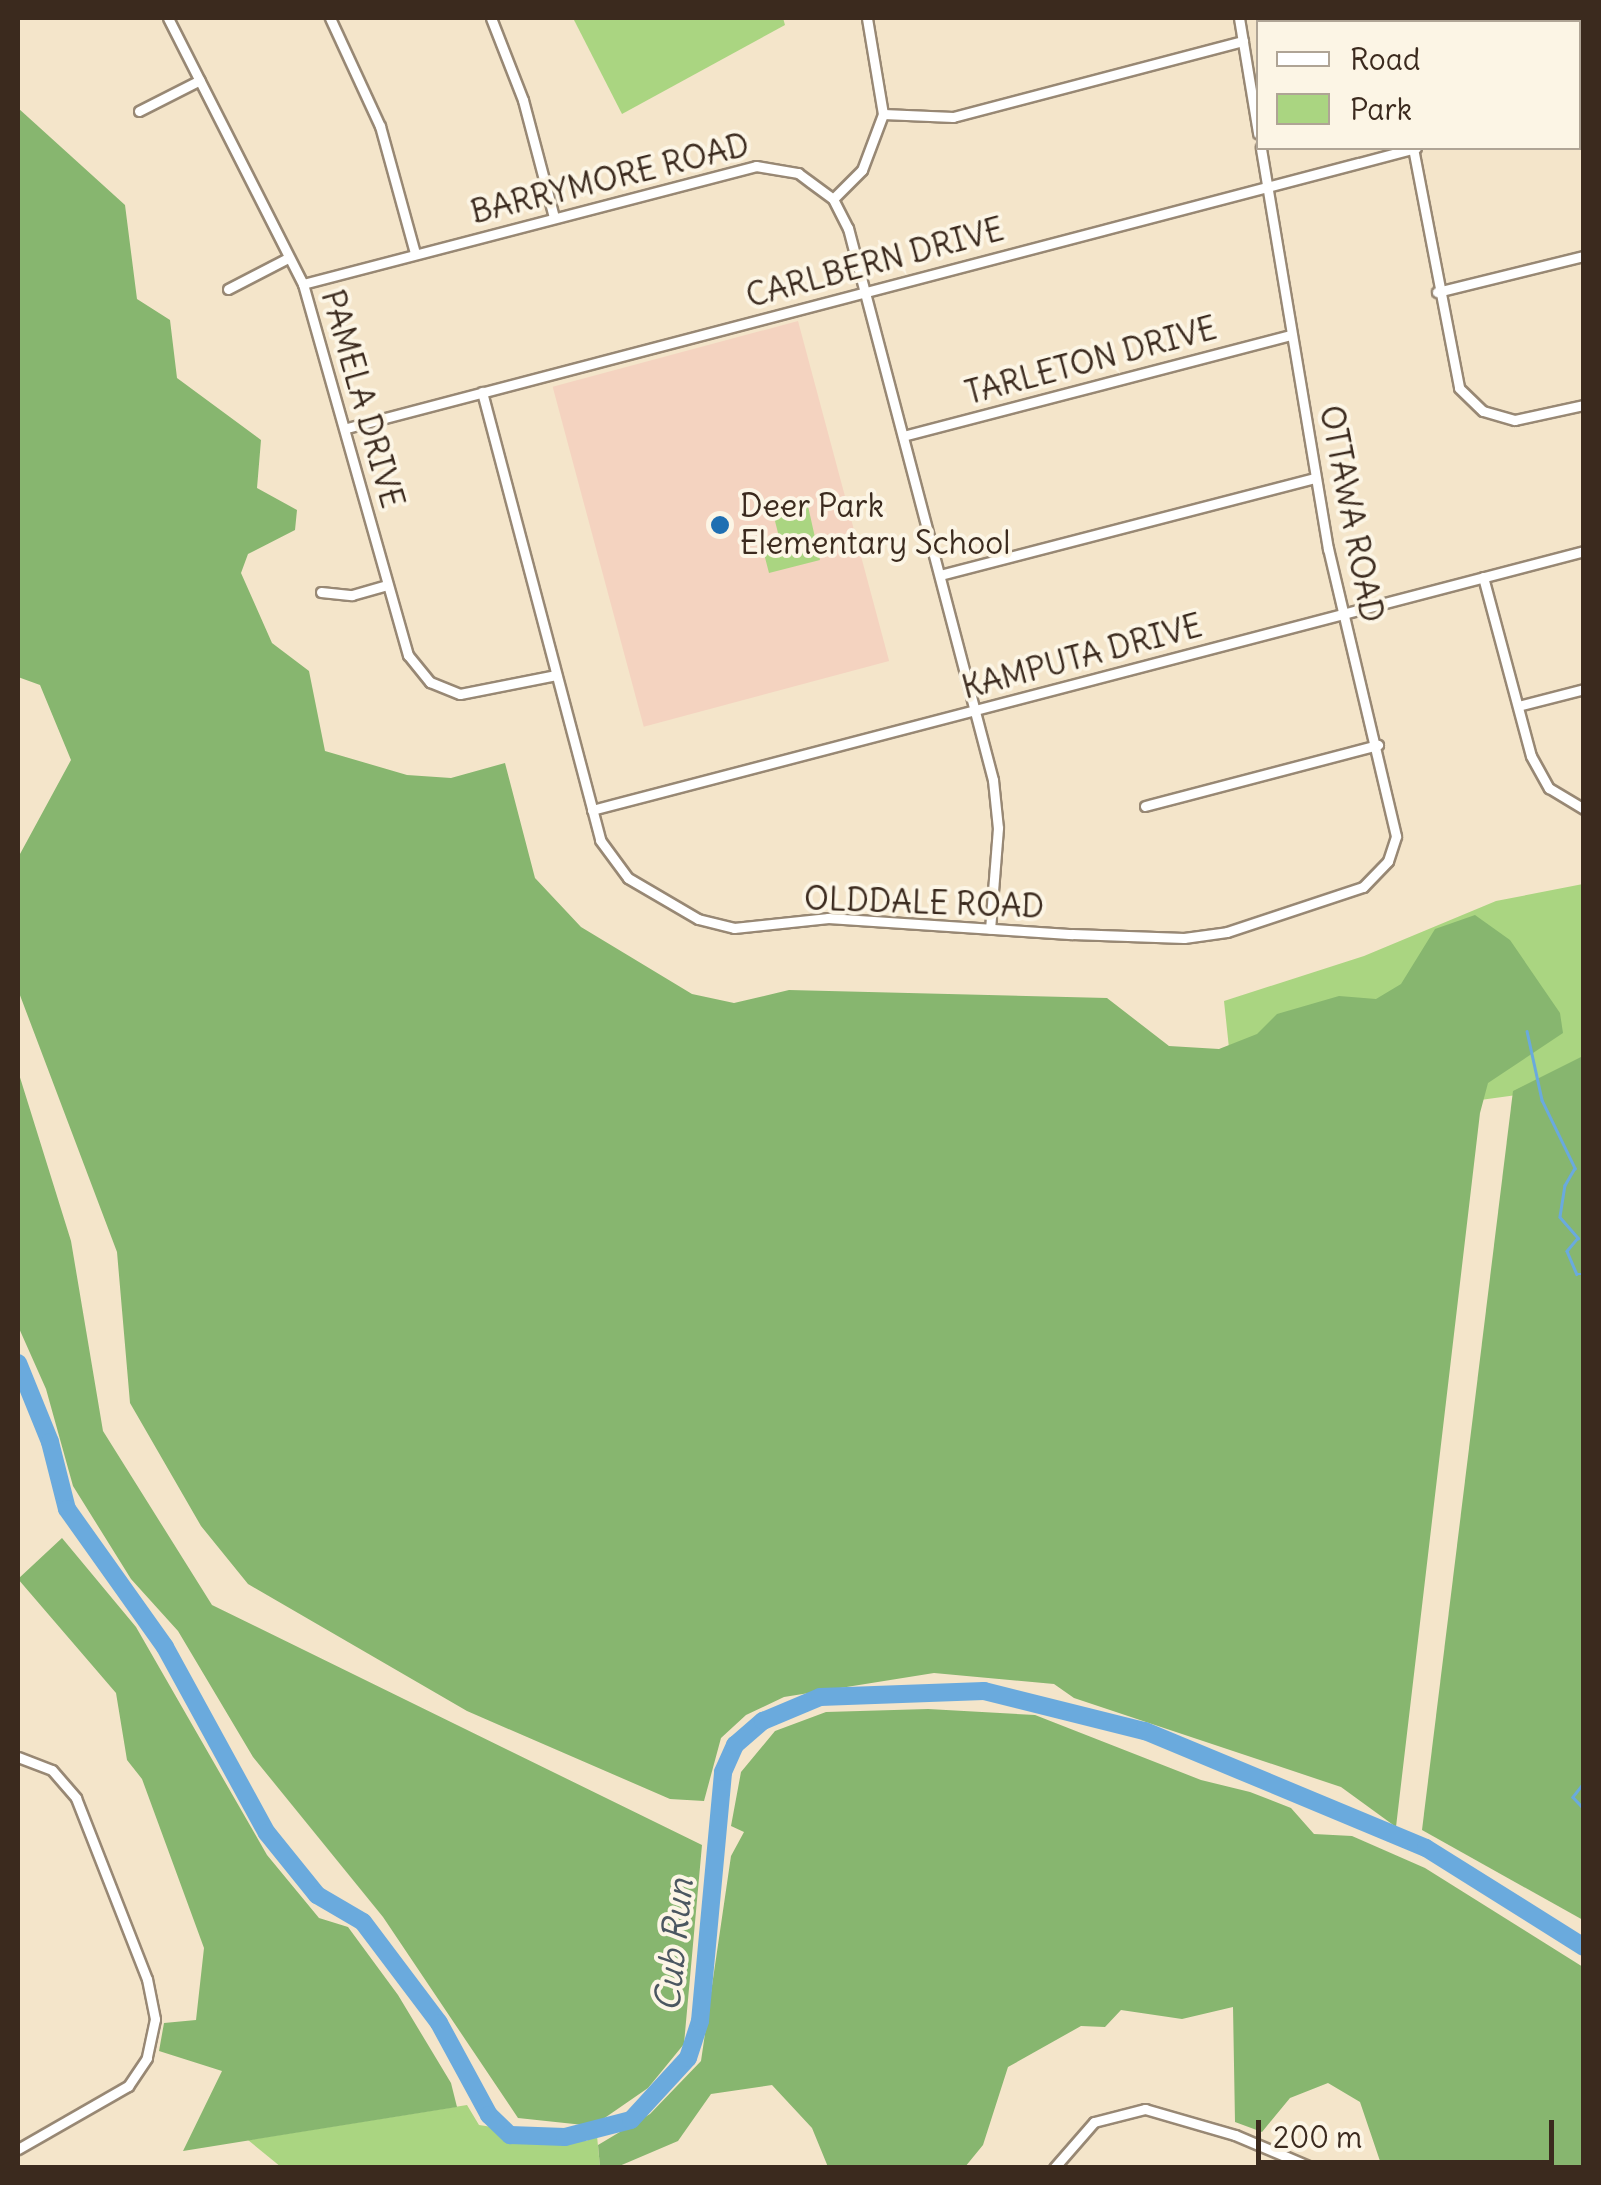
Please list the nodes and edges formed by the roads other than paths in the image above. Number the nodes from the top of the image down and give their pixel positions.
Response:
1 (168, 18) edge
2 (330, 18) edge
3 (491, 18) edge
4 (867, 18) edge
5 (1239, 18) edge
6 (1243, 42) junction
7 (200, 80) junction
8 (139, 111) dead end
9 (882, 114) junction
10 (1256, 121) edge
11 (1261, 150) edge
12 (1406, 150) edge
13 (1414, 150) edge
14 (1268, 186) junction
15 (833, 199) junction
16 (554, 217) junction
17 (415, 253) junction
18 (1584, 256) edge
19 (288, 258) junction
20 (303, 284) junction
21 (228, 289) dead end
22 (865, 292) junction
23 (1438, 292) junction
24 (1292, 335) junction
25 (482, 392) junction
26 (1584, 405) edge
27 (347, 428) junction
28 (903, 436) junction
29 (1315, 478) junction
30 (1584, 551) edge
31 (940, 575) junction
32 (1484, 577) junction
33 (388, 585) junction
34 (320, 592) dead end
35 (1344, 614) junction
36 (556, 675) junction
37 (1584, 689) edge
38 (1518, 706) junction
39 (975, 710) junction
40 (1378, 745) junction
41 (1145, 806) dead end
42 (1584, 809) edge
43 (592, 810) junction
44 (1371, 881) joint
45 (990, 929) junction
46 (18, 1757) edge
47 (18, 2149) edge
48 (1054, 2168) edge
49 (1313, 2168) edge

1 - 7 street, PAMELA DRIVE
2 - 17 street
3 - 16 street
4 - 9 street
5 - 6 street
6 - 9 street
6 - 10 street
7 - 8 street
7 - 19 street, PAMELA DRIVE
9 - 15 street
11 - 14 street, OTTAWA ROAD
12 - 14 street, CARLBERN DRIVE
13 - 23 street
14 - 22 street, CARLBERN DRIVE
14 - 24 street, OTTAWA ROAD
15 - 16 street, BARRYMORE ROAD
15 - 22 street
16 - 17 street, BARRYMORE ROAD
17 - 20 street, BARRYMORE ROAD
18 - 23 street
19 - 20 street, PAMELA DRIVE
19 - 21 street
20 - 27 street, PAMELA DRIVE
22 - 25 street, CARLBERN DRIVE
22 - 28 street
23 - 26 street
24 - 28 street, TARLETON DRIVE
24 - 29 street, OTTAWA ROAD
25 - 27 street, CARLBERN DRIVE
25 - 36 street, OLDDALE ROAD
27 - 33 street, PAMELA DRIVE
28 - 31 street
29 - 31 street
29 - 35 street, OTTAWA ROAD
30 - 32 street, KAMPUTA DRIVE
31 - 39 street
32 - 35 street, KAMPUTA DRIVE
32 - 38 street
33 - 34 street
33 - 36 street, PAMELA DRIVE
35 - 39 street, KAMPUTA DRIVE
35 - 40 street, OTTAWA ROAD
36 - 43 street, OLDDALE ROAD
37 - 38 street
38 - 42 street
39 - 43 street, KAMPUTA DRIVE
39 - 45 street
40 - 41 street
40 - 44 street, OTTAWA ROAD
43 - 45 street, OLDDALE ROAD
44 - 45 street, OLDDALE ROAD
46 - 47 street
48 - 49 street

